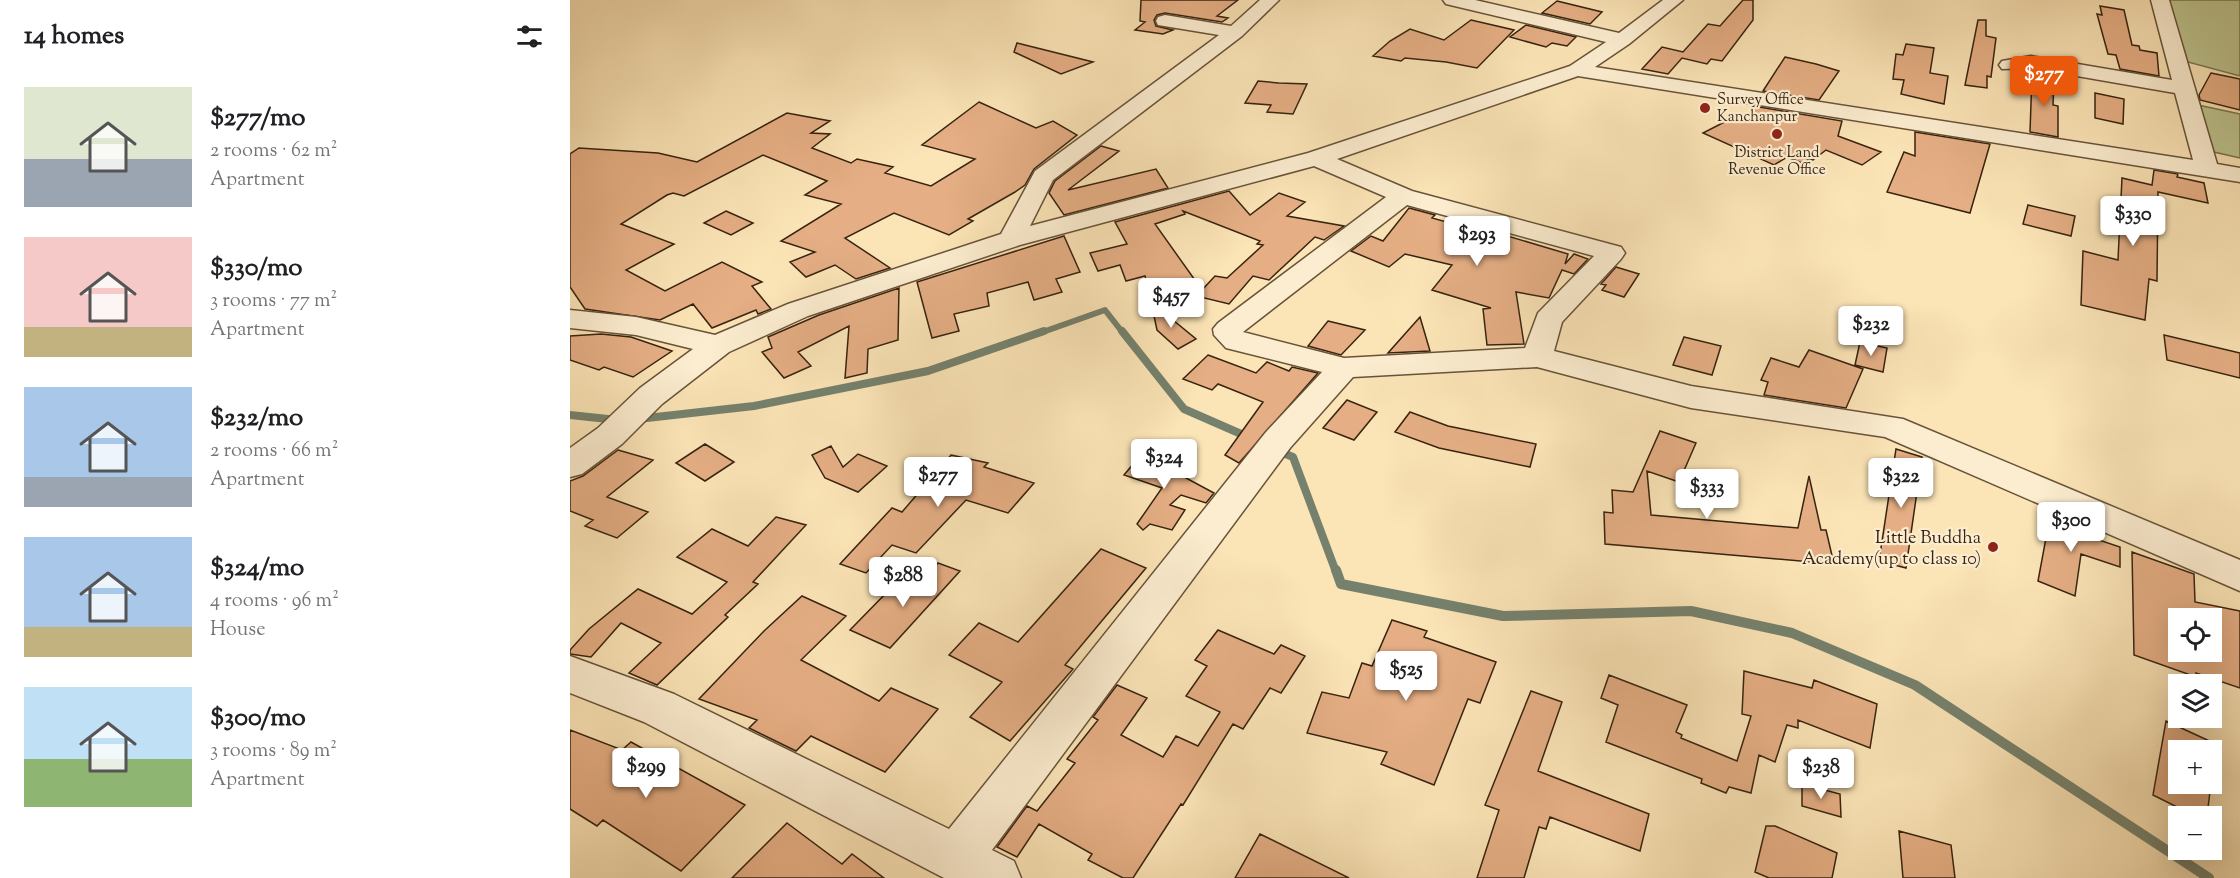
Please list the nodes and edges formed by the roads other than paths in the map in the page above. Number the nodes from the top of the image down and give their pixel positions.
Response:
1 (1270, 0) edge
2 (1452, 0) edge
3 (2160, 0) edge
4 (1662, 2) edge
5 (1165, 21) dead end
6 (1235, 32) junction
7 (1622, 40) junction
8 (2009, 65) dead end
9 (1577, 69) junction
10 (2184, 88) junction
11 (1316, 158) junction
12 (2207, 170) junction
13 (2240, 175) edge
14 (1403, 196) junction
15 (1011, 238) junction
16 (570, 319) edge
17 (718, 345) junction
18 (1537, 357) junction
19 (1344, 368) junction
20 (570, 465) edge
21 (2240, 576) edge
22 (570, 674) edge
23 (956, 859) junction
24 (998, 878) edge

1 - 6 street
2 - 7 street
3 - 10 street
4 - 7 street
5 - 6 street
6 - 15 street
7 - 9 street
8 - 10 street
9 - 11 street
9 - 12 street
10 - 12 street
11 - 14 street
11 - 15 street
12 - 13 street
14 - 18 street
14 - 19 street
15 - 17 street
16 - 17 street
17 - 20 street
18 - 19 street
18 - 21 street
19 - 23 street
22 - 23 street
23 - 24 street

